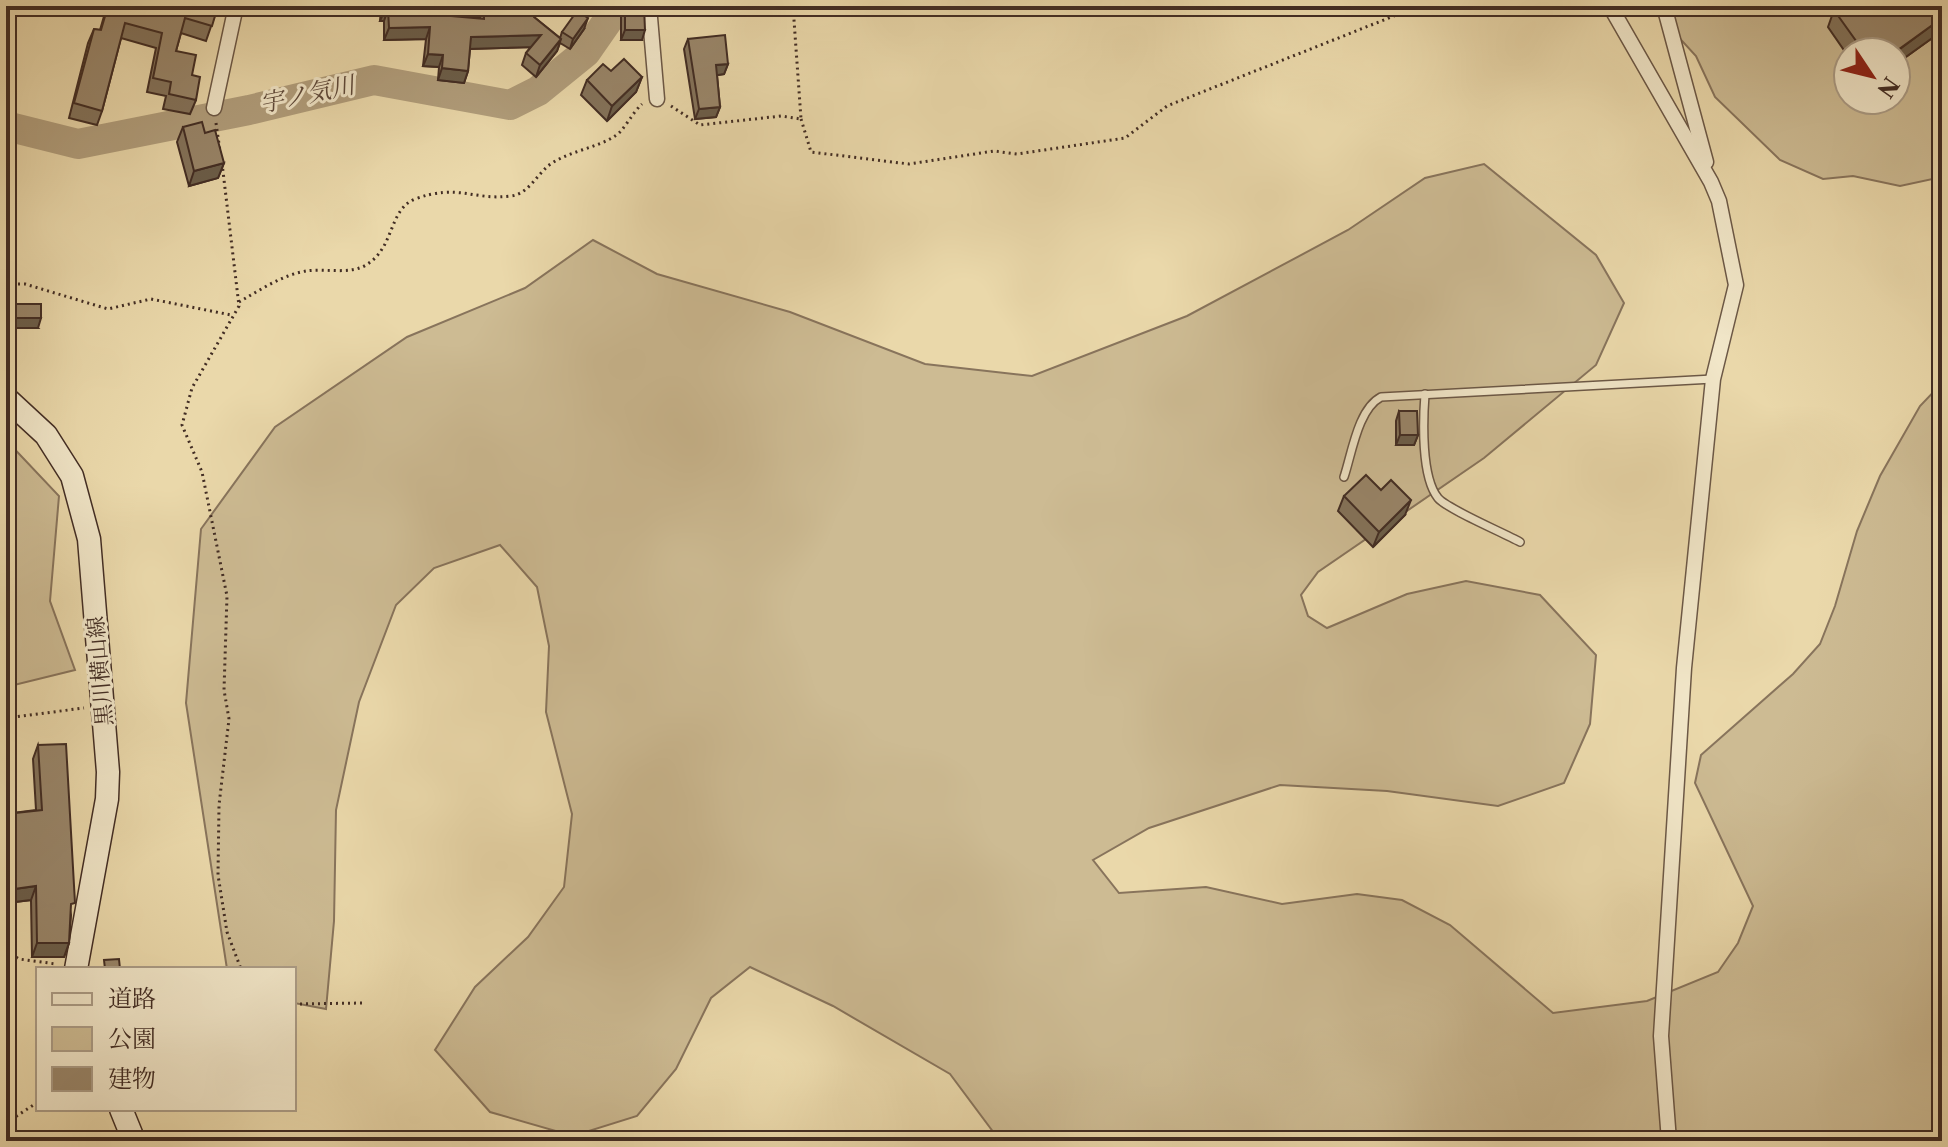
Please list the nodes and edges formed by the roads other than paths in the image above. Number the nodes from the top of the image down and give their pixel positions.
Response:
1 (236, 6) edge
2 (649, 6) edge
3 (1610, 6) edge
4 (1664, 6) edge
5 (657, 99) road end
6 (214, 108) dead end
7 (1711, 182) junction
8 (1713, 379) junction
9 (1425, 394) junction
10 (6, 398) edge
11 (1344, 477) dead end
12 (1520, 542) dead end
13 (76, 967) edge
14 (122, 1111) edge
15 (134, 1141) edge
16 (1669, 1141) edge

1 - 6 street
2 - 5 street
3 - 7 street
4 - 7 street
7 - 8 street
8 - 9 lane
8 - 16 street
9 - 11 lane
9 - 12 lane
10 - 13 main road, 黒川横山線
14 - 15 main road

